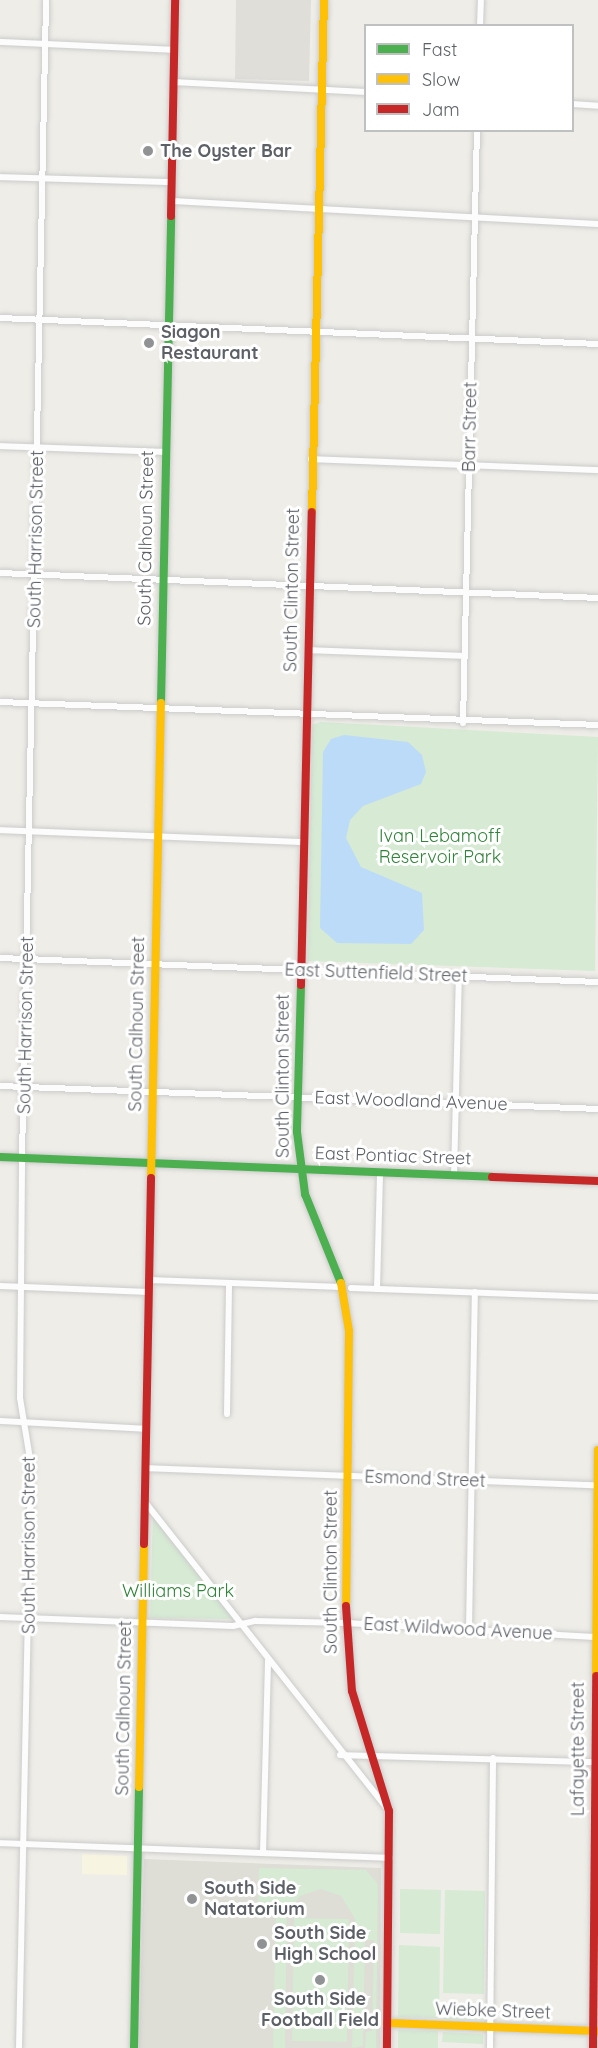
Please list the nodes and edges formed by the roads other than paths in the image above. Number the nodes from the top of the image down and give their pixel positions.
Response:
1 (46, 0) edge
2 (175, 0) edge
3 (324, 0) edge
4 (481, 0) edge
5 (480, 24) edge
6 (0, 42) edge
7 (46, 44) junction
8 (174, 50) junction
9 (173, 82) junction
10 (318, 90) junction
11 (364, 92) edge
12 (574, 104) edge
13 (598, 106) edge
14 (477, 132) edge
15 (0, 177) edge
16 (43, 179) junction
17 (172, 182) junction
18 (171, 201) junction
19 (316, 209) junction
20 (474, 215) junction
21 (598, 224) edge
22 (0, 318) edge
23 (41, 320) junction
24 (169, 327) junction
25 (313, 333) junction
26 (472, 338) junction
27 (598, 344) edge
28 (0, 446) edge
29 (38, 447) junction
30 (164, 452) junction
31 (311, 459) junction
32 (469, 465) junction
33 (598, 470) edge
34 (0, 573) edge
35 (35, 574) junction
36 (161, 580) junction
37 (308, 586) junction
38 (466, 594) junction
39 (598, 598) edge
40 (308, 650) junction
41 (464, 656) junction
42 (0, 702) edge
43 (32, 704) junction
44 (160, 708) junction
45 (304, 714) junction
46 (463, 723) junction
47 (598, 725) edge
48 (0, 830) edge
49 (29, 831) junction
50 (158, 836) junction
51 (303, 842) junction
52 (0, 958) edge
53 (27, 958) junction
54 (154, 964) junction
55 (300, 970) junction
56 (459, 977) junction
57 (598, 982) edge
58 (0, 1086) edge
59 (25, 1086) junction
60 (152, 1091) junction
61 (298, 1097) junction
62 (456, 1103) junction
63 (598, 1109) edge
64 (0, 1157) edge
65 (22, 1158) junction
66 (151, 1164) junction
67 (299, 1169) junction
68 (380, 1172) junction
69 (454, 1175) junction
70 (598, 1181) edge
71 (149, 1280) junction
72 (229, 1283) junction
73 (0, 1286) edge
74 (21, 1287) junction
75 (347, 1287) junction
76 (376, 1289) junction
77 (475, 1292) junction
78 (149, 1293) junction
79 (598, 1297) edge
80 (227, 1414) dead end
81 (0, 1421) edge
82 (23, 1422) junction
83 (146, 1429) junction
84 (598, 1450) edge
85 (146, 1468) junction
86 (348, 1477) junction
87 (471, 1481) junction
88 (597, 1485) edge
89 (145, 1502) junction
90 (598, 1533) edge
91 (0, 1617) edge
92 (597, 1618) edge
93 (29, 1619) junction
94 (245, 1622) junction
95 (143, 1623) junction
96 (346, 1623) junction
97 (469, 1628) junction
98 (595, 1637) junction
99 (268, 1660) junction
100 (596, 1704) edge
101 (373, 1753) junction
102 (340, 1755) junction
103 (493, 1758) junction
104 (593, 1762) junction
105 (596, 1805) edge
106 (389, 1811) junction
107 (0, 1843) edge
108 (25, 1844) junction
109 (138, 1849) junction
110 (263, 1853) junction
111 (390, 1858) junction
112 (595, 1918) edge
113 (387, 2024) junction
114 (490, 2027) junction
115 (595, 2031) edge
116 (19, 2048) edge
117 (134, 2048) edge
118 (387, 2048) edge
119 (490, 2048) edge
120 (592, 2048) edge

1 - 7 street, South Harrison Street
2 - 8 main road, South Calhoun Street
3 - 10 main road, South Clinton Street
4 - 5 street
6 - 7 street
7 - 8 street
7 - 16 street, South Harrison Street
8 - 9 main road, South Calhoun Street
9 - 10 street
9 - 17 main road, South Calhoun Street
10 - 11 street
10 - 19 main road, South Clinton Street
12 - 13 street
14 - 20 street, Barr Street
15 - 16 street
16 - 17 street
16 - 23 street, South Harrison Street
17 - 18 main road, South Calhoun Street
18 - 19 street
18 - 24 main road, South Calhoun Street
19 - 20 street
19 - 25 main road, South Clinton Street
20 - 21 street
20 - 26 street, Barr Street
22 - 23 street
23 - 24 street
23 - 29 street, South Harrison Street
24 - 25 street
24 - 30 main road, South Calhoun Street
25 - 26 street
25 - 31 main road, South Clinton Street
26 - 27 street
26 - 32 street, Barr Street
28 - 29 street
29 - 30 street
29 - 35 street, South Harrison Street
30 - 36 main road, South Calhoun Street
31 - 32 street
31 - 37 main road, South Clinton Street
32 - 33 street
32 - 38 street, Barr Street
34 - 35 street
35 - 36 street
35 - 43 street, South Harrison Street
36 - 37 street
36 - 44 main road, South Calhoun Street
37 - 38 street
37 - 40 main road, South Clinton Street
38 - 39 street
38 - 41 street, Barr Street
40 - 41 street
40 - 45 main road, South Clinton Street
41 - 46 street, Barr Street
42 - 43 street
43 - 44 street
43 - 49 street, South Harrison Street
44 - 45 street
44 - 50 main road, South Calhoun Street
45 - 46 street
45 - 51 main road, South Clinton Street
46 - 47 street
48 - 49 street
49 - 50 street
49 - 53 street, South Harrison Street
50 - 51 street
50 - 54 main road, South Calhoun Street
51 - 55 main road, South Clinton Street
52 - 53 street, East Suttenfield Street
53 - 54 street, East Suttenfield Street
53 - 59 street, South Harrison Street
54 - 55 street, East Suttenfield Street
54 - 60 main road, South Calhoun Street
55 - 56 street, East Suttenfield Street
55 - 61 main road, South Clinton Street
56 - 57 street, East Suttenfield Street
56 - 62 street
58 - 59 street, East Woodland Avenue
59 - 60 street, East Woodland Avenue
59 - 65 street, South Harrison Street
60 - 61 street, East Woodland Avenue
60 - 66 main road, South Calhoun Street
61 - 62 street, East Woodland Avenue
61 - 67 main road, South Clinton Street
62 - 63 street, East Woodland Avenue
62 - 69 street
64 - 65 main road, East Pontiac Street
65 - 66 main road, East Pontiac Street
65 - 74 street, South Harrison Street
66 - 67 main road, East Pontiac Street
66 - 71 main road, South Calhoun Street
67 - 68 main road, East Pontiac Street
67 - 75 main road, South Clinton Street
68 - 69 main road, East Pontiac Street
68 - 76 street
69 - 70 main road, East Pontiac Street
71 - 72 street
71 - 78 main road, South Calhoun Street
72 - 75 street
72 - 80 street
73 - 74 street
74 - 78 street
74 - 82 street, South Harrison Street
75 - 76 street
75 - 86 main road, South Clinton Street
76 - 77 street
77 - 79 street
77 - 87 street
78 - 83 main road, South Calhoun Street
81 - 82 street
82 - 83 street
82 - 93 street, South Harrison Street
83 - 85 main road, South Calhoun Street
84 - 88 main road, Lafayette Street
85 - 86 street, Esmond Street
85 - 89 main road, South Calhoun Street
86 - 87 street, Esmond Street
86 - 96 main road, South Clinton Street
87 - 88 street, Esmond Street
87 - 97 street
88 - 90 main road, Lafayette Street
89 - 94 street
89 - 95 main road, South Calhoun Street
90 - 92 main road, Lafayette Street
91 - 93 street, East Wildwood Avenue
92 - 98 main road, Lafayette Street
93 - 95 street, East Wildwood Avenue
93 - 108 street, South Harrison Street
94 - 95 street, East Wildwood Avenue
94 - 96 street, East Wildwood Avenue
94 - 99 street
95 - 109 main road, South Calhoun Street
96 - 97 street, East Wildwood Avenue
96 - 101 main road, South Clinton Street
97 - 98 street, East Wildwood Avenue
98 - 100 main road, Lafayette Street
99 - 102 street
99 - 110 street
100 - 104 main road, Lafayette Street
101 - 102 street
101 - 103 street
101 - 106 main road, South Clinton Street
102 - 106 street
103 - 104 street
103 - 114 street
104 - 105 main road, Lafayette Street
105 - 112 main road, Lafayette Street
106 - 111 main road, South Clinton Street
107 - 108 street
108 - 109 street
108 - 116 street, South Harrison Street
109 - 110 street
109 - 117 main road, South Calhoun Street
110 - 111 street
111 - 113 main road, South Clinton Street
112 - 115 main road, Lafayette Street
113 - 114 main road, Wiebke Street
113 - 118 main road, South Clinton Street
114 - 115 main road, Wiebke Street
114 - 119 street
115 - 120 main road, Lafayette Street

